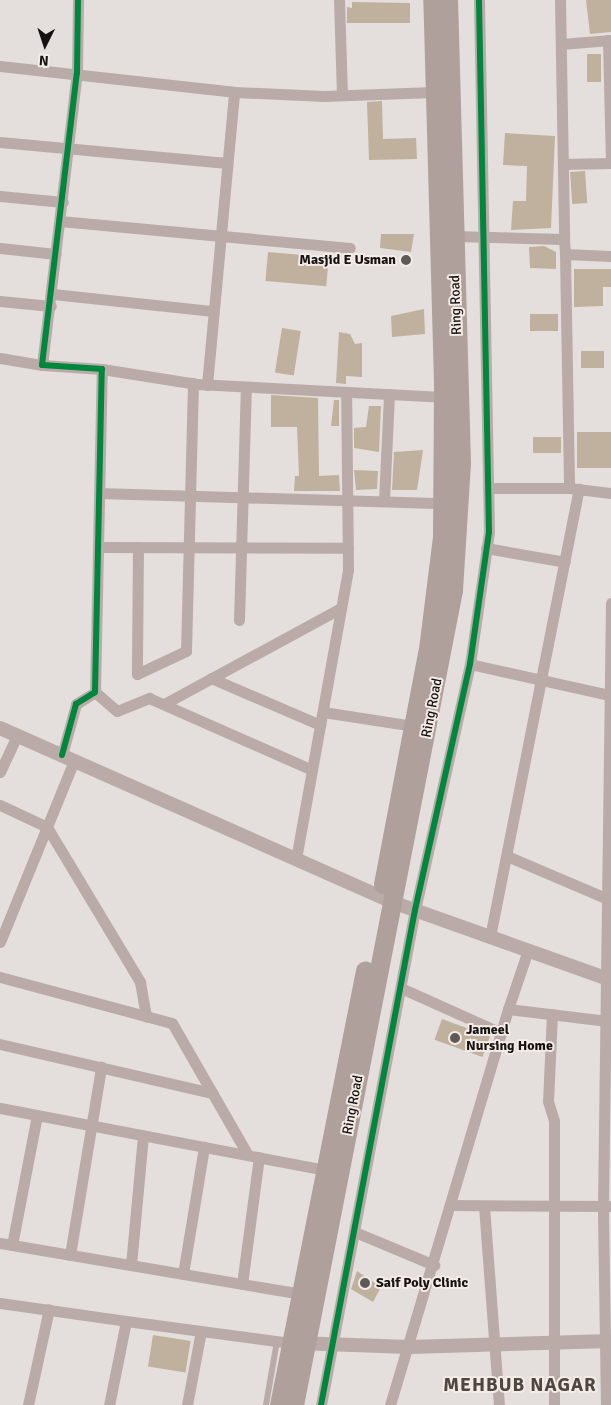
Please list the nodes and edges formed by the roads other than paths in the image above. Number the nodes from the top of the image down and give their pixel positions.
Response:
1 (78, 0) edge
2 (339, 0) edge
3 (432, 0) edge
4 (448, 0) edge
5 (479, 0) edge
6 (560, 0) edge
7 (610, 40) edge
8 (561, 44) junction
9 (0, 66) edge
10 (77, 73) junction
11 (234, 92) junction
12 (434, 92) junction
13 (342, 96) junction
14 (0, 142) edge
15 (69, 149) junction
16 (227, 163) junction
17 (611, 163) edge
18 (563, 164) junction
19 (0, 196) edge
20 (62, 202) junction
21 (60, 221) junction
22 (454, 236) junction
23 (486, 237) junction
24 (220, 238) junction
25 (564, 239) junction
26 (0, 248) edge
27 (350, 248) dead end
28 (56, 254) junction
29 (565, 254) junction
30 (611, 256) edge
31 (53, 294) junction
32 (0, 301) edge
33 (51, 306) junction
34 (213, 311) junction
35 (0, 358) edge
36 (42, 365) junction
37 (102, 369) junction
38 (193, 383) junction
39 (207, 385) junction
40 (246, 387) junction
41 (346, 392) junction
42 (389, 394) junction
43 (443, 397) junction
44 (488, 488) junction
45 (574, 488) junction
46 (99, 493) junction
47 (611, 493) edge
48 (191, 496) junction
49 (241, 497) junction
50 (347, 499) junction
51 (384, 500) junction
52 (444, 503) junction
53 (98, 547) junction
54 (138, 547) junction
55 (189, 547) junction
56 (241, 548) junction
57 (348, 548) junction
58 (486, 548) junction
59 (565, 562) junction
60 (611, 603) edge
61 (341, 608) junction
62 (239, 620) dead end
63 (470, 664) junction
64 (211, 678) junction
65 (542, 680) junction
66 (95, 692) junction
67 (609, 695) junction
68 (164, 704) junction
69 (323, 712) junction
70 (320, 725) junction
71 (413, 726) junction
72 (0, 728) edge
73 (17, 736) junction
74 (68, 758) junction
75 (312, 770) junction
76 (0, 772) edge
77 (0, 805) edge
78 (47, 827) junction
79 (506, 856) junction
80 (296, 859) junction
81 (386, 899) junction
82 (608, 899) junction
83 (416, 910) junction
84 (490, 937) junction
85 (0, 942) edge
86 (528, 950) junction
87 (0, 977) edge
88 (610, 979) edge
89 (401, 988) junction
90 (508, 1009) junction
91 (552, 1014) junction
92 (146, 1016) junction
93 (607, 1021) junction
94 (501, 1034) junction
95 (0, 1044) edge
96 (101, 1067) junction
97 (212, 1093) junction
98 (0, 1108) edge
99 (37, 1115) junction
100 (91, 1126) junction
101 (607, 1128) edge
102 (143, 1136) junction
103 (204, 1147) junction
104 (253, 1156) junction
105 (326, 1170) junction
106 (452, 1205) junction
107 (484, 1206) junction
108 (553, 1206) junction
109 (607, 1206) edge
110 (356, 1232) junction
111 (0, 1243) edge
112 (12, 1245) junction
113 (70, 1255) junction
114 (131, 1265) junction
115 (434, 1265) junction
116 (183, 1274) junction
117 (242, 1284) junction
118 (302, 1294) junction
119 (0, 1303) edge
120 (49, 1309) junction
121 (126, 1320) junction
122 (201, 1331) junction
123 (608, 1341) edge
124 (291, 1342) junction
125 (552, 1343) junction
126 (495, 1345) junction
127 (334, 1346) junction
128 (409, 1347) junction
129 (28, 1405) edge
130 (109, 1405) edge
131 (187, 1405) edge
132 (266, 1405) edge
133 (279, 1405) edge
134 (294, 1405) edge
135 (321, 1405) edge
136 (390, 1405) edge
137 (499, 1405) edge
138 (554, 1405) edge
139 (606, 1405) edge

1 - 10 street
2 - 13 street
3 - 12 highway, Ring Road
4 - 22 highway, Ring Road
5 - 23 street
6 - 8 street
7 - 8 street
7 - 17 street
8 - 18 street
9 - 10 street
10 - 11 street
10 - 15 street
11 - 13 street
11 - 16 street
12 - 13 street
12 - 43 highway, Ring Road
14 - 15 street
15 - 16 street
15 - 20 street
16 - 24 street
17 - 18 street
18 - 25 street
19 - 20 street
20 - 21 street
21 - 24 street
21 - 28 street
22 - 23 street
22 - 81 highway, Ring Road
23 - 25 street
23 - 44 street
24 - 27 street
24 - 34 street
25 - 29 street
26 - 28 street
28 - 31 street
29 - 30 street
29 - 45 street
31 - 33 street
31 - 34 street
32 - 33 street
33 - 36 street
34 - 39 street
35 - 36 street
36 - 37 street
37 - 38 street
37 - 46 street
38 - 39 street
38 - 48 street
39 - 40 street
40 - 41 street
40 - 49 street
41 - 42 street
41 - 50 street
42 - 43 street
42 - 51 street
43 - 52 highway, Ring Road
44 - 45 street
44 - 58 street
45 - 47 street
45 - 59 street
46 - 48 street
46 - 53 street
48 - 49 street
48 - 55 street
49 - 50 street
49 - 56 street
50 - 51 street
50 - 57 street
51 - 52 street
52 - 71 highway, Ring Road
53 - 54 street
53 - 66 street
54 - 55 street
54 - 55 street
55 - 56 street
56 - 57 street
56 - 62 street
57 - 61 street
58 - 59 street
58 - 63 street
59 - 65 street
60 - 67 street
61 - 64 street
61 - 69 street
63 - 65 street
63 - 83 street
64 - 68 street
64 - 70 street
65 - 67 street
65 - 79 street
66 - 68 street
66 - 74 street
67 - 82 street
68 - 75 street
69 - 70 street
69 - 71 street
70 - 75 street
71 - 81 highway, Ring Road
72 - 73 street
73 - 74 street
73 - 76 street
74 - 78 street
74 - 80 street
75 - 80 street
77 - 78 street
78 - 85 street
78 - 92 street
79 - 82 street
79 - 84 street
80 - 81 street
81 - 83 street
81 - 105 highway, Ring Road
81 - 124 highway, Ring Road
82 - 88 street
83 - 84 street
83 - 89 street
84 - 86 street
86 - 88 street
86 - 90 street
87 - 92 street
88 - 93 street
89 - 94 street
89 - 110 street
90 - 91 street
90 - 94 street
91 - 93 street
91 - 108 street
92 - 97 street
93 - 101 street
94 - 106 street
95 - 96 street
96 - 97 street
96 - 100 street
97 - 104 street
98 - 99 street
99 - 100 street
99 - 112 street
100 - 102 street
100 - 113 street
101 - 109 street
102 - 103 street
102 - 114 street
103 - 104 street
103 - 116 street
104 - 105 street
104 - 117 street
105 - 118 highway, Ring Road
106 - 107 street
106 - 115 street
107 - 108 street
107 - 126 street
108 - 109 street
108 - 125 street
109 - 123 street
110 - 115 street
110 - 127 street
111 - 112 street
112 - 113 street
113 - 114 street
114 - 116 street
115 - 128 street
116 - 117 street
117 - 118 street
118 - 124 highway, Ring Road
119 - 120 street
120 - 121 street
120 - 129 street
121 - 122 street
121 - 130 street
122 - 124 street
122 - 131 street
123 - 125 street
123 - 139 street
124 - 127 street
124 - 132 lane
124 - 133 highway, Ring Road
124 - 134 highway, Ring Road
125 - 126 street
125 - 138 street
126 - 128 street
126 - 137 street
127 - 128 street
127 - 135 street
128 - 136 street

